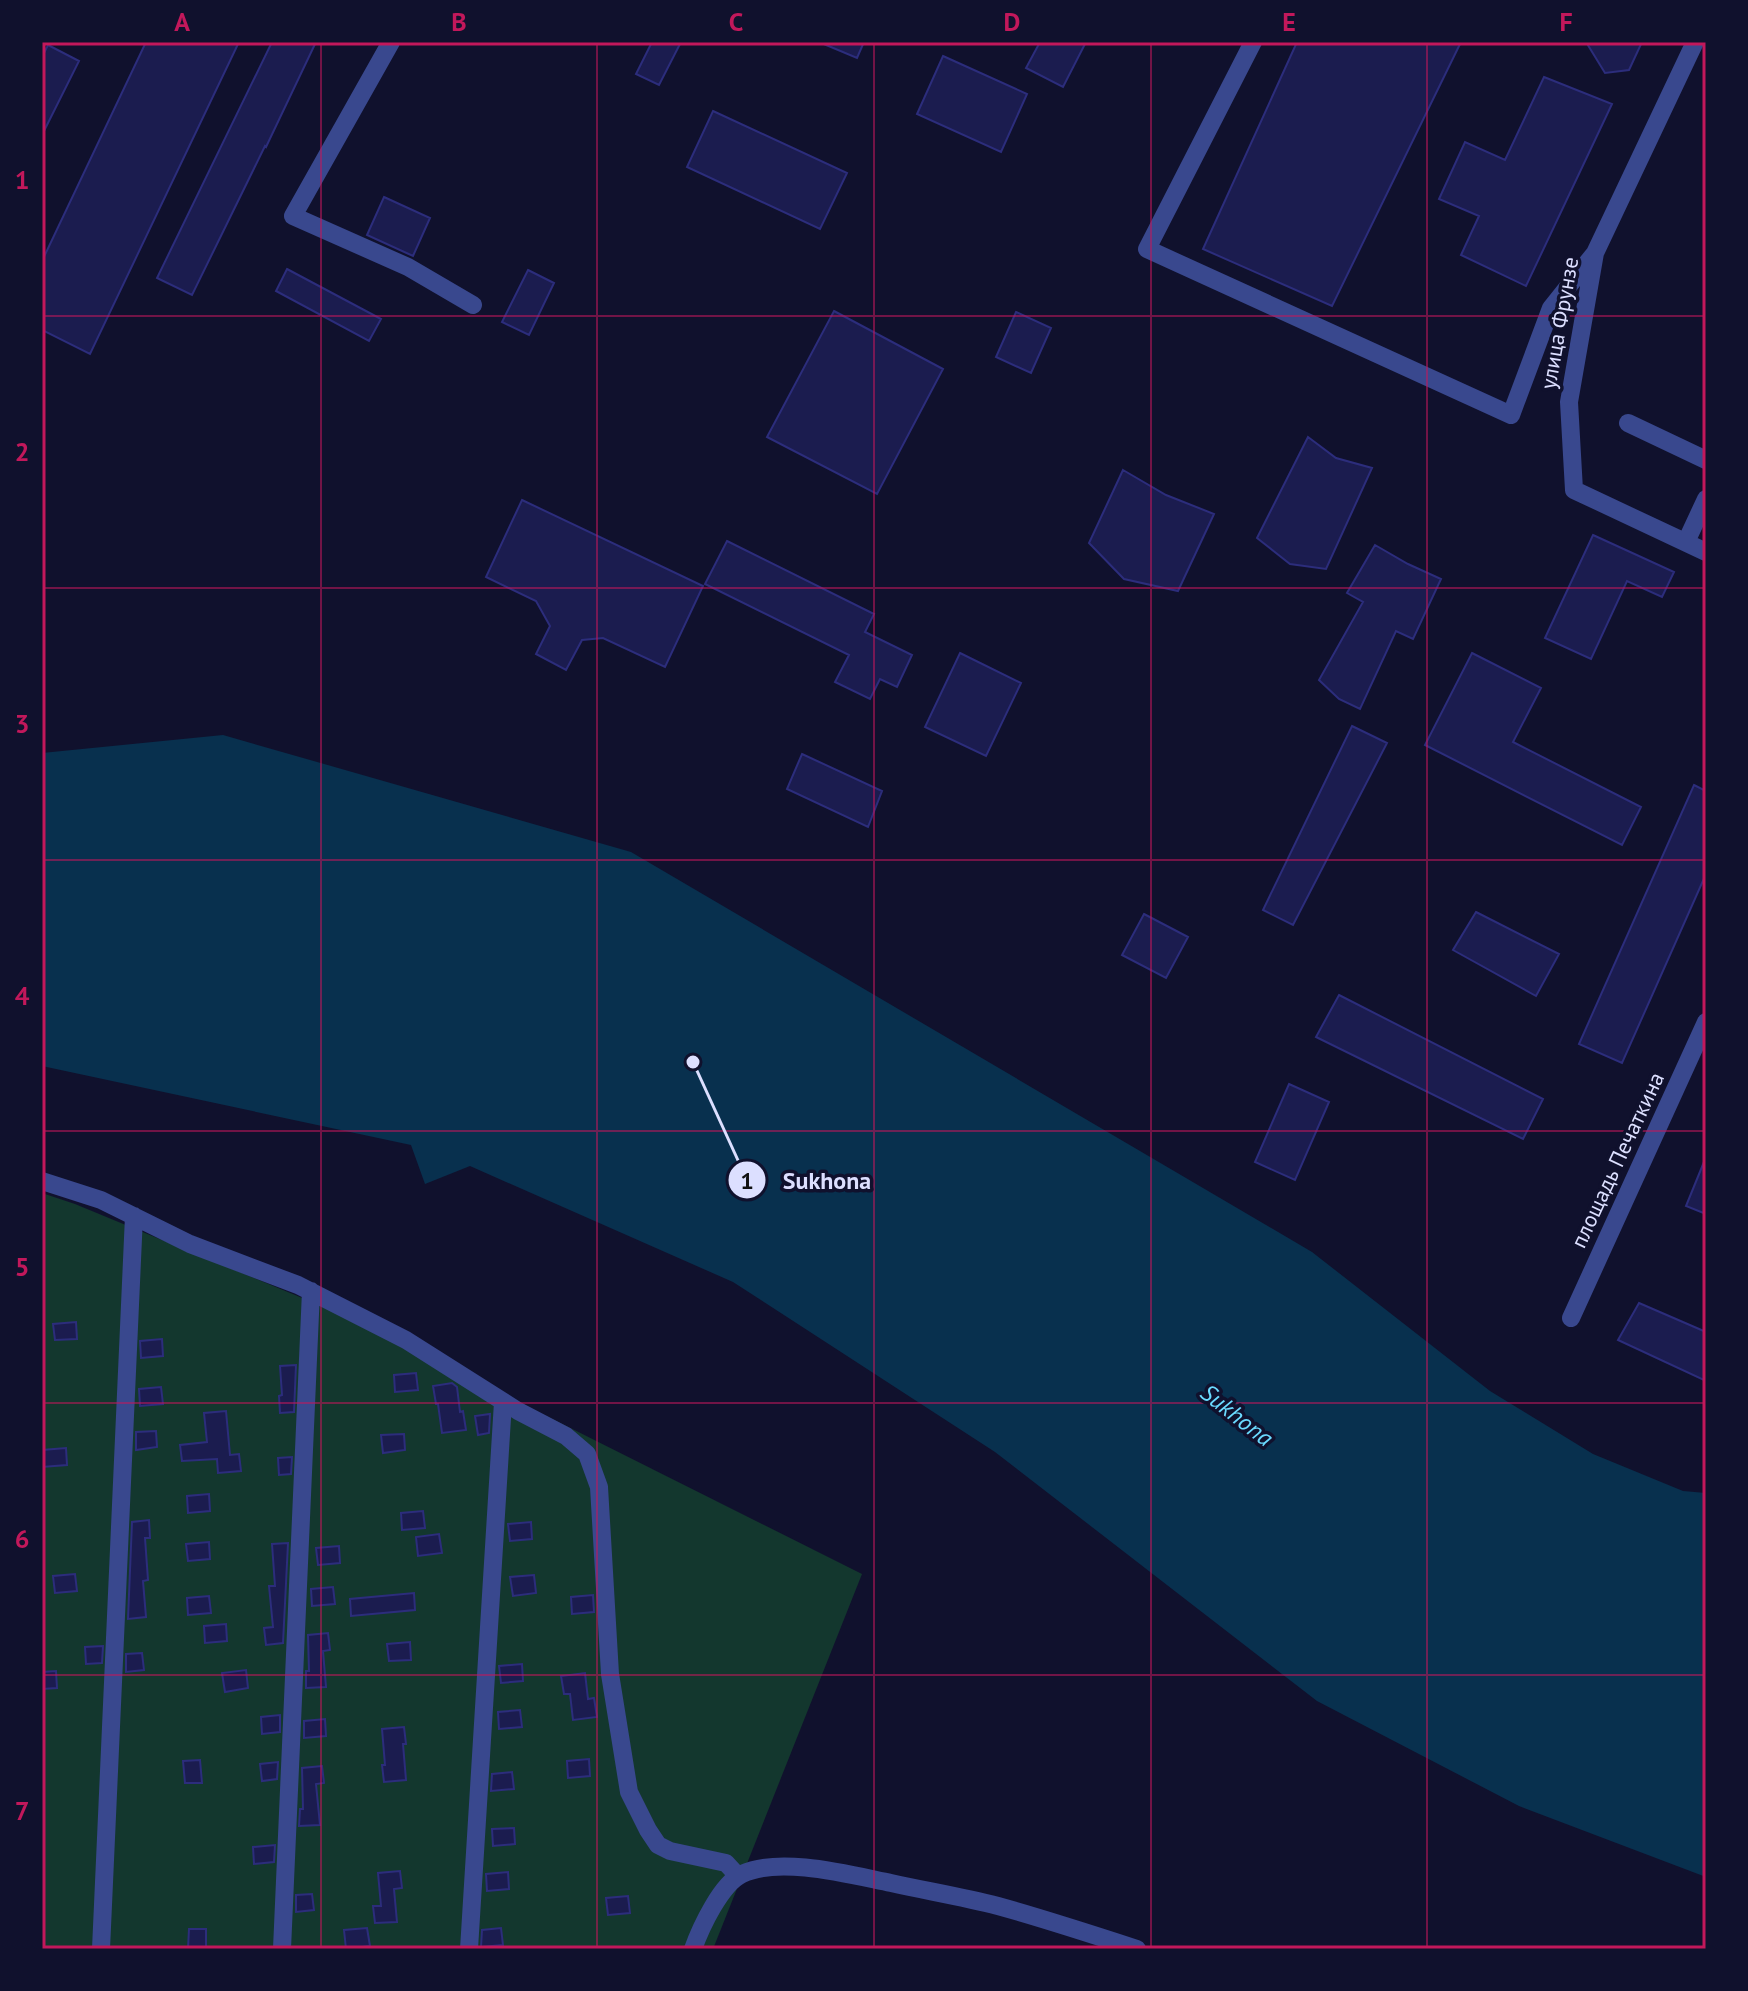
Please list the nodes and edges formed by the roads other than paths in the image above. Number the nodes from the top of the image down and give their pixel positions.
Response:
1 (391, 42) edge
2 (1253, 42) edge
3 (1695, 42) edge
4 (1595, 253) junction
5 (473, 305) dead end
6 (1628, 423) dead end
7 (1706, 460) edge
8 (1706, 499) edge
9 (1686, 542) junction
10 (1706, 552) edge
11 (1706, 1022) edge
12 (42, 1181) edge
13 (134, 1216) junction
14 (311, 1291) junction
15 (1571, 1318) dead end
16 (503, 1402) junction
17 (738, 1876) junction
18 (101, 1949) edge
19 (282, 1949) edge
20 (469, 1949) edge
21 (693, 1949) edge
22 (1137, 1949) edge

1 - 5 street
2 - 4 street
3 - 4 street, улица Фрунзе
4 - 9 street, улица Фрунзе
6 - 7 street
8 - 9 street
9 - 10 street, улица Фрунзе
11 - 15 street, площадь Печаткина
12 - 13 street
13 - 14 street
13 - 18 street
14 - 16 street
14 - 19 street
16 - 17 street
16 - 20 street
17 - 21 street
17 - 22 street

